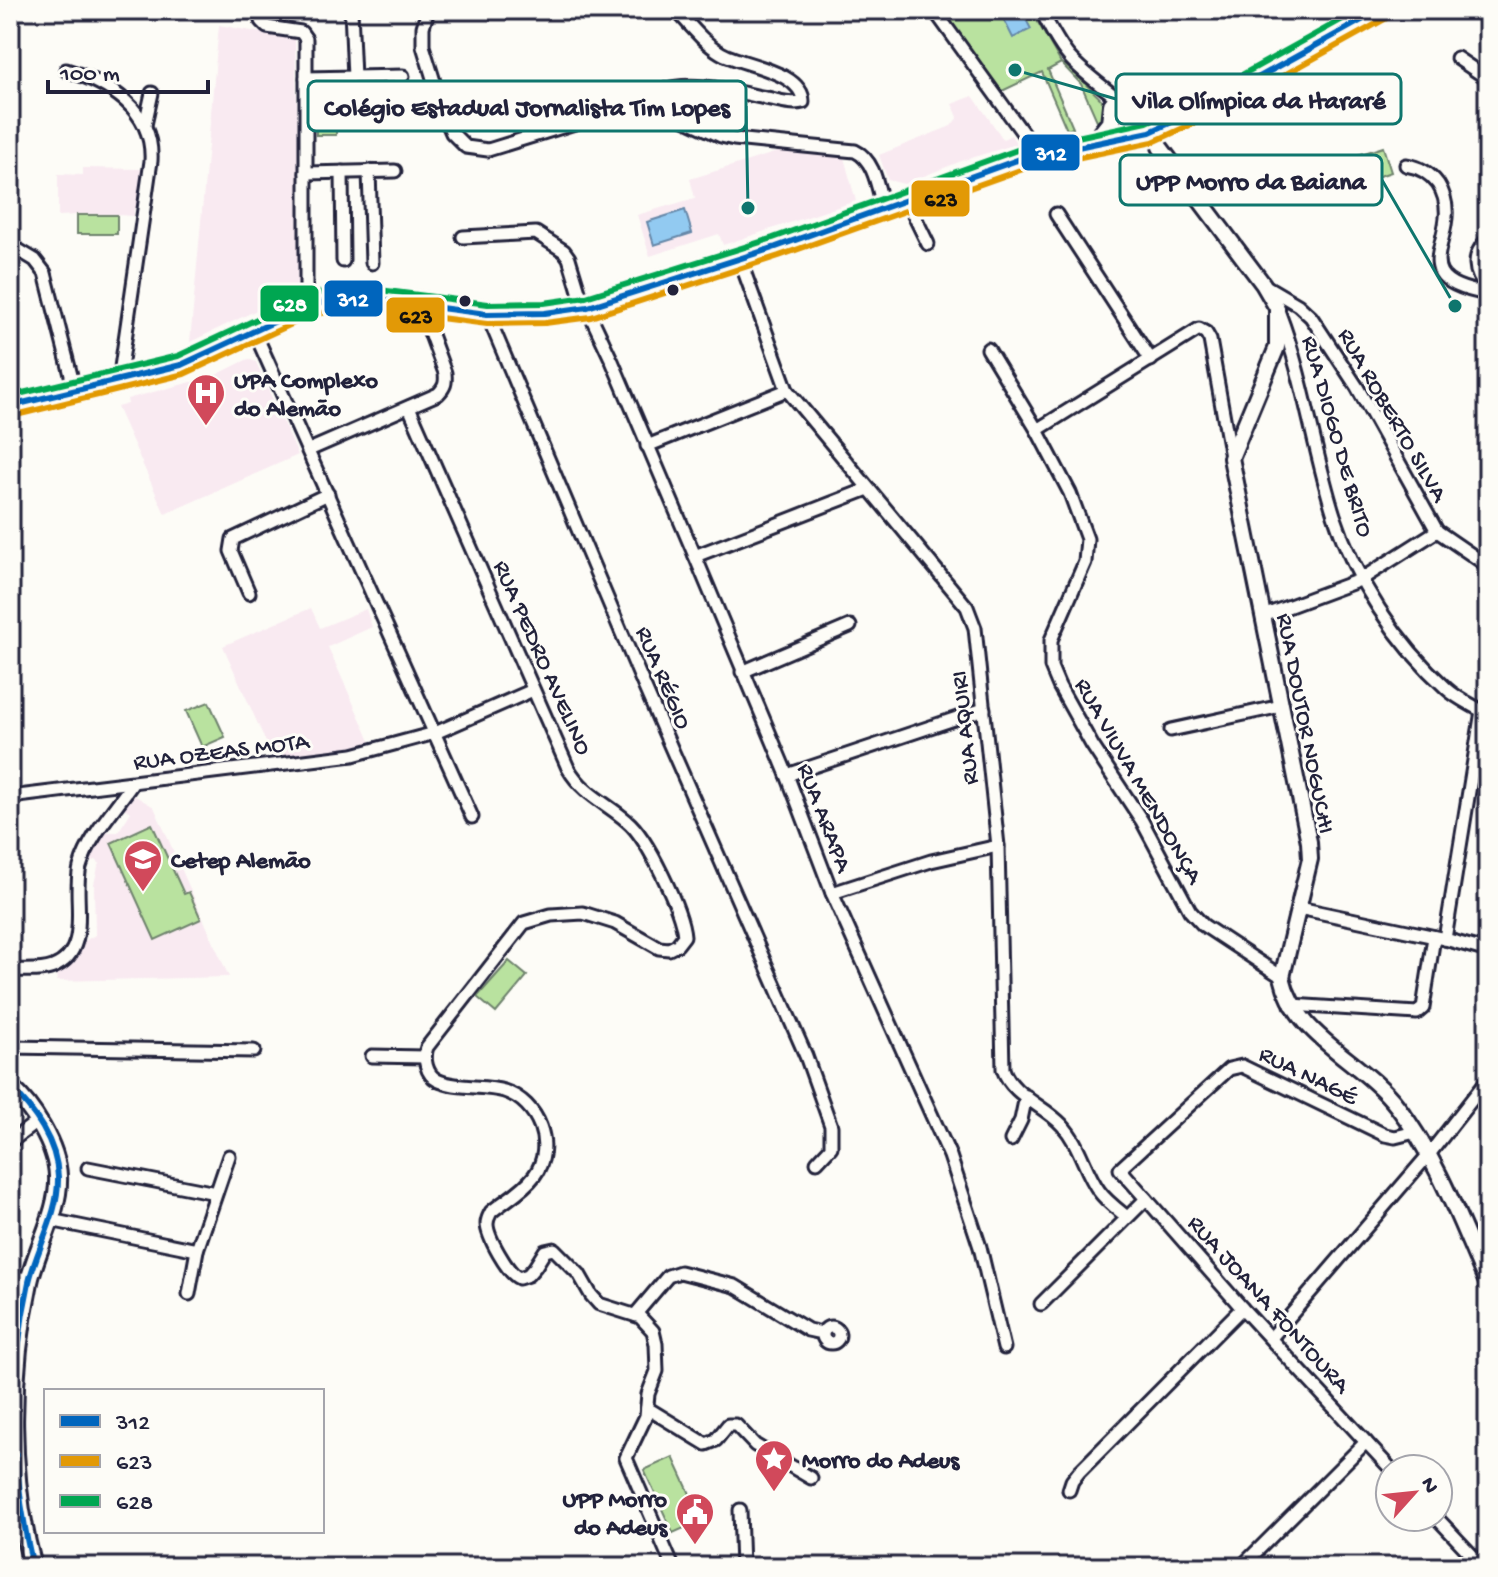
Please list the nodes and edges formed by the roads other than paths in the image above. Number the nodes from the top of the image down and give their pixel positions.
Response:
1 (260, 10) edge
2 (351, 10) edge
3 (428, 10) edge
4 (676, 10) edge
5 (931, 10) edge
6 (1041, 10) edge
7 (1380, 10) edge
8 (1457, 58) dead end
9 (66, 70) dead end
10 (403, 76) dead end
11 (354, 77) junction
12 (306, 78) junction
13 (1485, 81) edge
14 (152, 93) dead end
15 (1110, 97) junction
16 (630, 106) junction
17 (145, 125) junction
18 (1151, 138) junction
19 (1095, 143) junction
20 (1038, 154) junction
21 (1406, 165) dead end
22 (369, 171) junction
23 (395, 171) dead end
24 (342, 172) junction
25 (306, 173) junction
26 (907, 201) junction
27 (884, 210) junction
28 (1056, 214) dead end
29 (463, 237) dead end
30 (1488, 239) edge
31 (928, 244) dead end
32 (10, 245) edge
33 (740, 260) junction
34 (343, 261) dead end
35 (372, 263) dead end
36 (1263, 284) junction
37 (1488, 292) edge
38 (420, 305) junction
39 (306, 307) junction
40 (588, 307) junction
41 (1277, 308) junction
42 (487, 314) junction
43 (255, 333) junction
44 (988, 349) dead end
45 (1151, 360) junction
46 (119, 381) junction
47 (787, 390) junction
48 (75, 391) junction
49 (10, 406) edge
50 (409, 407) junction
51 (1037, 430) junction
52 (647, 446) junction
53 (309, 450) junction
54 (1231, 458) junction
55 (868, 489) junction
56 (328, 494) junction
57 (1437, 531) junction
58 (695, 556) junction
59 (1488, 566) edge
60 (1360, 580) junction
61 (249, 593) dead end
62 (1263, 616) junction
63 (850, 626) dead end
64 (742, 672) junction
65 (533, 690) junction
66 (1281, 706) junction
67 (984, 709) junction
68 (1485, 713) edge
69 (1171, 730) dead end
70 (435, 733) junction
71 (787, 775) junction
72 (132, 784) junction
73 (10, 797) edge
74 (472, 817) dead end
75 (998, 846) junction
76 (832, 893) junction
77 (1299, 908) junction
78 (1439, 938) junction
79 (1488, 951) edge
80 (10, 970) edge
81 (1282, 977) junction
82 (1291, 1005) junction
83 (10, 1047) edge
84 (254, 1051) dead end
85 (372, 1056) dead end
86 (425, 1057) junction
87 (1488, 1079) edge
88 (10, 1087) edge
89 (1026, 1096) junction
90 (39, 1120) junction
91 (1415, 1132) junction
92 (1011, 1140) dead end
93 (10, 1142) edge
94 (1430, 1153) junction
95 (229, 1156) dead end
96 (817, 1162) dead end
97 (1121, 1166) joint
98 (88, 1168) dead end
99 (216, 1193) junction
100 (1146, 1199) junction
101 (1127, 1217) junction
102 (50, 1220) junction
103 (197, 1250) junction
104 (29, 1279) junction
105 (10, 1283) edge
106 (1488, 1285) edge
107 (189, 1294) dead end
108 (1041, 1304) dead end
109 (1242, 1308) junction
110 (635, 1315) junction
111 (822, 1333) dead end
112 (1271, 1338) junction
113 (1004, 1348) dead end
114 (647, 1408) junction
115 (12, 1423) edge
116 (1366, 1442) junction
117 (1376, 1453) edge
118 (811, 1478) dead end
119 (1069, 1490) dead end
120 (740, 1510) dead end
121 (1451, 1533) edge
122 (33, 1567) edge
123 (673, 1567) edge
124 (742, 1567) edge
125 (1241, 1567) edge
126 (1483, 1567) edge

1 - 12 street
2 - 11 street
3 - 16 street
4 - 16 street
5 - 20 street
6 - 15 street
7 - 18 main road
8 - 13 street
9 - 17 street
10 - 11 street
11 - 12 street
12 - 25 street
14 - 17 street
15 - 18 street
15 - 19 main road
16 - 27 street
17 - 46 street
18 - 19 main road
18 - 36 street
19 - 20 main road
20 - 26 main road
21 - 37 street
22 - 23 street
22 - 24 street
22 - 35 street
24 - 25 street
24 - 34 street
25 - 39 street
26 - 27 main road
26 - 31 street
27 - 33 main road
28 - 45 street
29 - 40 street, RUA ARAPA
30 - 37 street
32 - 48 street
33 - 40 main road
33 - 47 street, RUA AQUIRI
36 - 41 street
36 - 57 street, RUA ROBERTO SILVA
38 - 39 main road
38 - 42 main road
38 - 50 street
39 - 43 main road
40 - 42 main road
40 - 52 street, RUA ARAPA
41 - 54 street
41 - 60 street, RUA DIOGO DE BRITO
42 - 96 street, RUA RÉGIO
43 - 46 main road
43 - 53 street
44 - 51 street, RUA VIUVA MENDONÇA
45 - 51 street
45 - 54 street
46 - 48 main road
47 - 52 street
47 - 55 street, RUA AQUIRI
48 - 49 main road
50 - 53 street
50 - 65 street, RUA PEDRO AVELINO
51 - 81 street, RUA VIUVA MENDONÇA
52 - 58 street, RUA ARAPA
53 - 56 street
54 - 62 street, RUA DOUTOR NOGUCHI
55 - 58 street
55 - 67 street, RUA AQUIRI
56 - 61 street
56 - 70 street
57 - 59 street, RUA ROBERTO SILVA
57 - 60 street
58 - 64 street, RUA ARAPA
60 - 62 street
60 - 68 street, RUA DIOGO DE BRITO
62 - 66 street, RUA DOUTOR NOGUCHI
63 - 64 street
64 - 71 street, RUA ARAPA
65 - 70 street, RUA OZEAS MOTA
65 - 86 street, RUA PEDRO AVELINO
66 - 69 street
66 - 77 street, RUA DOUTOR NOGUCHI
67 - 71 street
67 - 75 street, RUA AQUIRI
68 - 78 street
70 - 72 street, RUA OZEAS MOTA
70 - 74 street
71 - 76 street, RUA ARAPA
72 - 73 street, RUA OZEAS MOTA
72 - 80 street
75 - 76 street
75 - 89 street, RUA AQUIRI
76 - 113 street, RUA ARAPA
77 - 78 street
77 - 81 street, RUA DOUTOR NOGUCHI
78 - 79 street
78 - 82 street
81 - 82 street
82 - 91 street
83 - 84 street
85 - 86 street
86 - 110 street
87 - 94 street
88 - 90 main road
89 - 92 street
89 - 101 street, RUA AQUIRI
90 - 93 street
90 - 102 main road
91 - 94 street
91 - 97 street, RUA NAGÉ
94 - 106 street
94 - 112 street
95 - 99 street
97 - 100 street, RUA JOANA FONTOURA
98 - 99 street
99 - 103 street
100 - 101 street
100 - 109 street, RUA JOANA FONTOURA
101 - 108 street
102 - 103 street
102 - 104 main road
103 - 107 street
104 - 105 street
104 - 115 main road
109 - 112 street, RUA JOANA FONTOURA
109 - 119 street
110 - 111 street
110 - 114 street
112 - 116 street, RUA JOANA FONTOURA
114 - 118 street
114 - 123 street
115 - 122 main road
116 - 117 street, RUA JOANA FONTOURA
116 - 125 street
120 - 124 street
121 - 126 street

